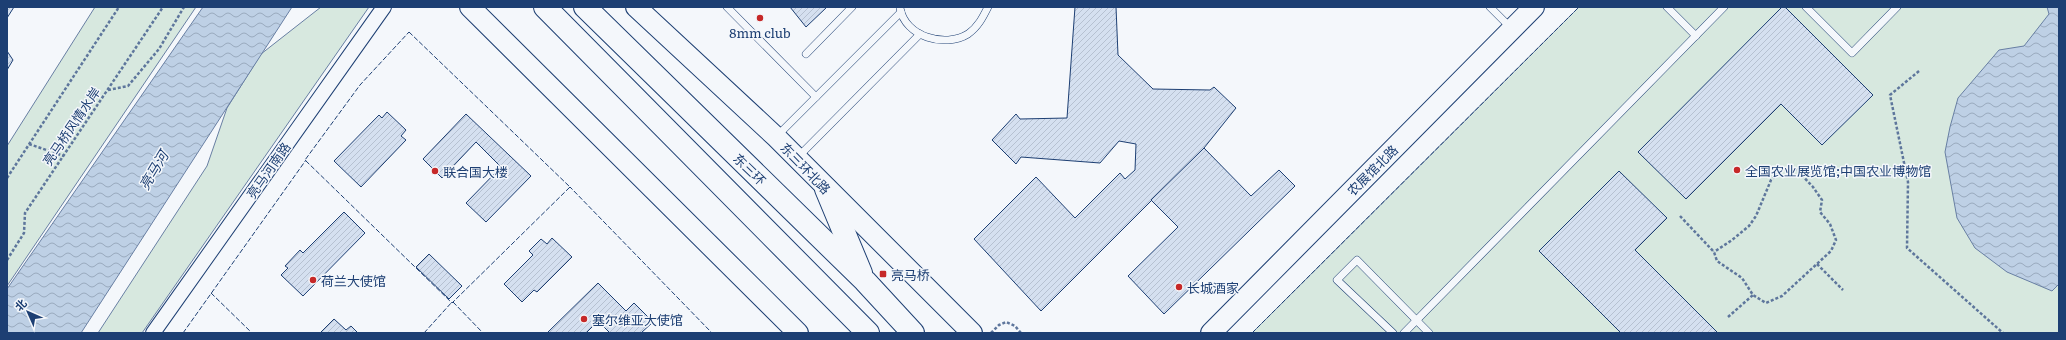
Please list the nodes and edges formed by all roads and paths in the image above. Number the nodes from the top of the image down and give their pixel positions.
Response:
1 (119, 7) edge
2 (163, 7) edge
3 (184, 7) edge
4 (384, 7) edge
5 (470, 7) edge
6 (545, 7) edge
7 (636, 7) edge
8 (727, 7) edge
9 (852, 7) edge
10 (988, 7) edge
11 (1490, 7) edge
12 (1667, 7) edge
13 (1724, 7) edge
14 (1806, 7) edge
15 (1897, 7) edge
16 (586, 8) edge
17 (901, 9) edge
18 (1527, 10) edge
19 (1512, 29) junction
20 (920, 34) junction
21 (1696, 36) junction
22 (806, 54) dead end
23 (1919, 71) dead end
24 (107, 90) junction
25 (816, 97) junction
26 (776, 137) junction
27 (29, 144) junction
28 (64, 156) junction
29 (797, 158) junction
30 (7, 178) edge
31 (826, 189) junction
32 (1680, 216) dead end
33 (1714, 252) junction
34 (7, 260) edge
35 (1817, 264) junction
36 (865, 281) junction
37 (1843, 290) dead end
38 (1753, 295) junction
39 (1728, 317) dead end
40 (1416, 321) junction
41 (789, 330) edge
42 (153, 333) edge
43 (868, 333) edge
44 (913, 333) edge
45 (972, 333) edge
46 (991, 333) edge
47 (1021, 333) edge
48 (1211, 333) edge
49 (1393, 333) edge
50 (1404, 333) edge
51 (1428, 333) edge
52 (2003, 333) edge

1 - 27 path
2 - 24 path, 亮马桥风情水岸
3 - 24 path
4 - 42 street, 亮马河南路
5 - 41 street
6 - 43 highway
7 - 26 street, 东三环北路
8 - 25 lane
9 - 22 lane
10 - 20 lane
11 - 19 lane
12 - 21 lane
13 - 21 lane
14 - 15 lane
16 - 36 highway, 东三环
17 - 20 lane
17 - 25 lane
18 - 19 street, 农展馆北路
19 - 48 street, 农展馆北路
20 - 29 lane
21 - 40 lane
23 - 52 path
24 - 28 path, 亮马桥风情水岸
25 - 26 lane
26 - 29 street, 东三环北路
27 - 28 path
27 - 30 path
28 - 34 path, 亮马桥风情水岸
29 - 31 street, 东三环北路
31 - 36 highway
31 - 45 street, 东三环北路
32 - 33 path
33 - 35 path
33 - 38 path
35 - 37 path
35 - 38 path
36 - 44 highway, 东三环
38 - 39 path
40 - 49 lane
40 - 50 lane
40 - 51 lane
46 - 47 path

